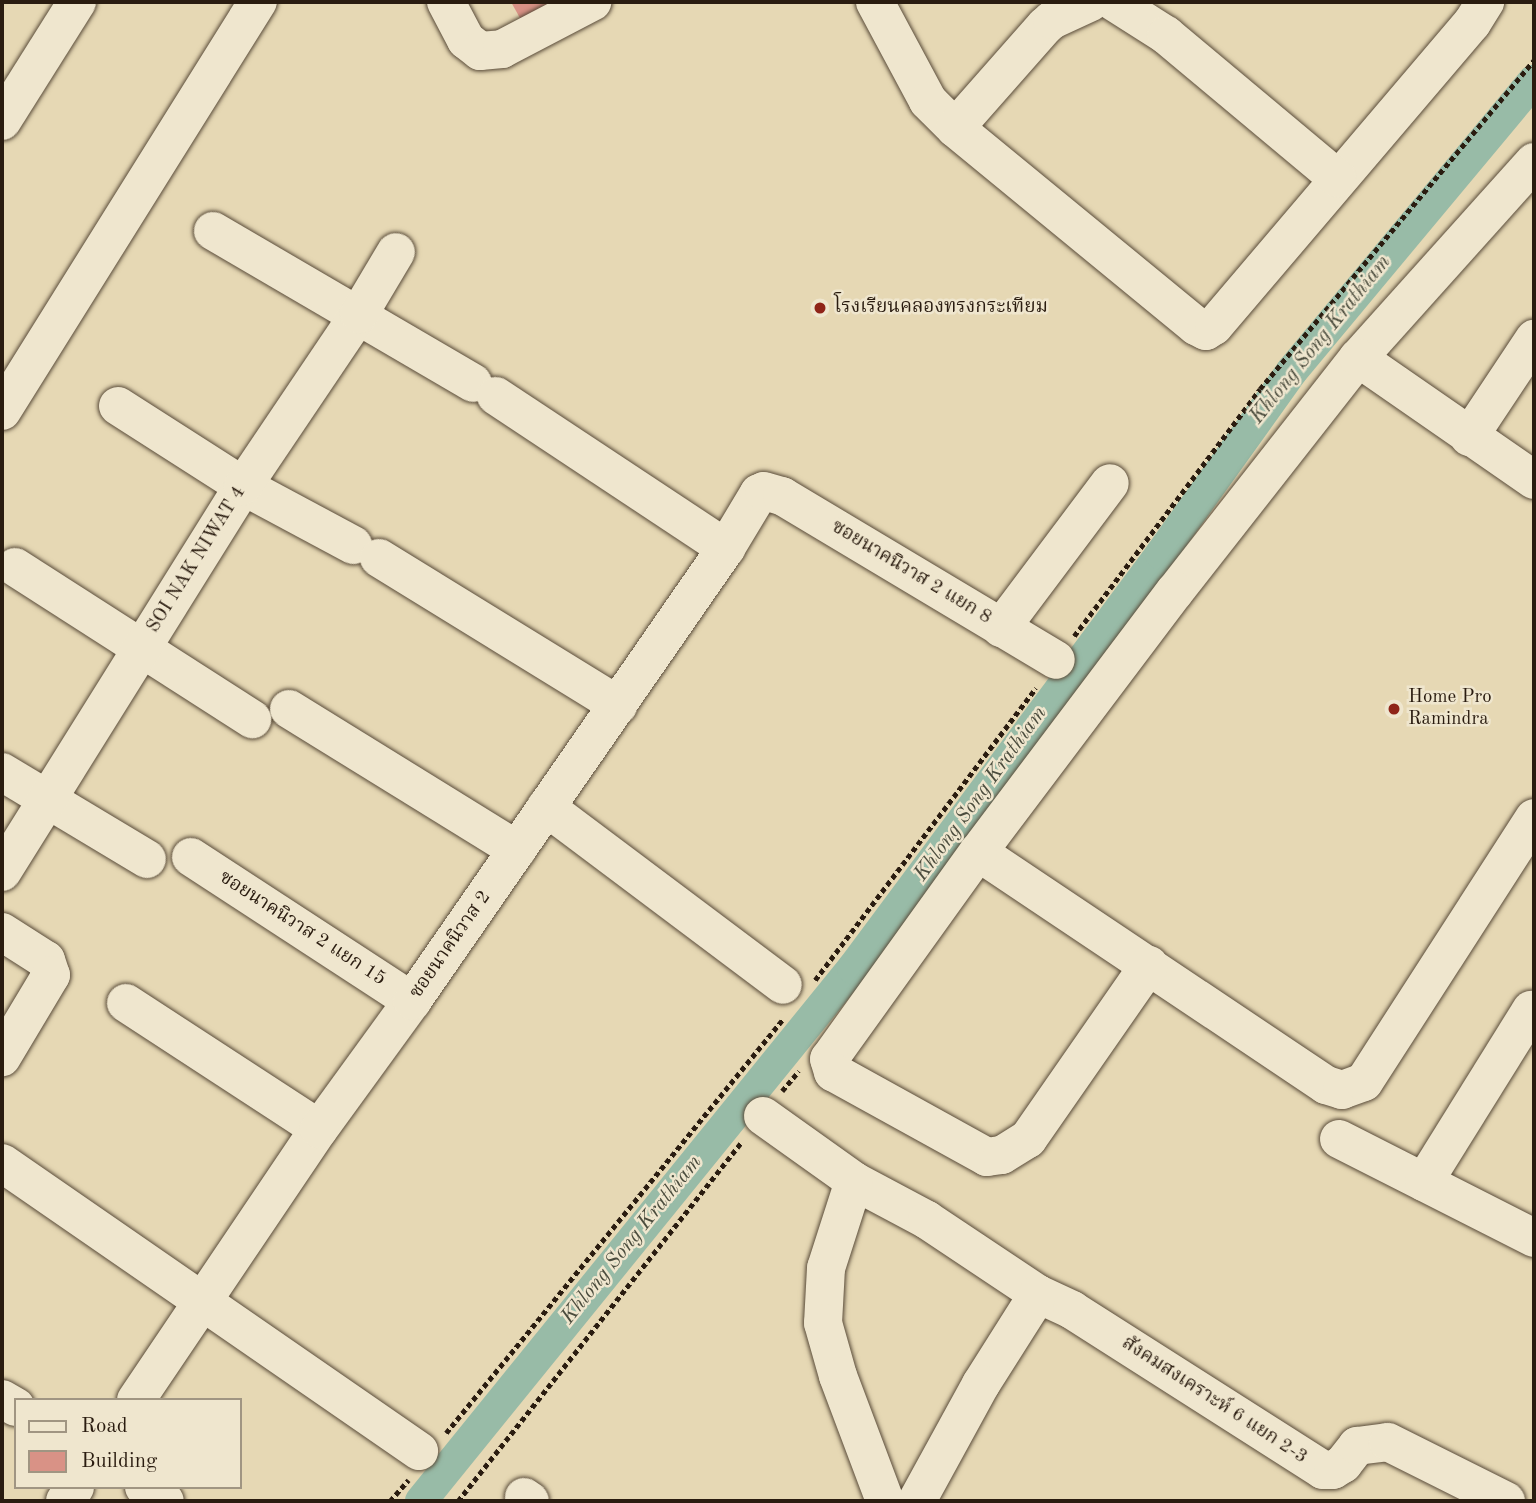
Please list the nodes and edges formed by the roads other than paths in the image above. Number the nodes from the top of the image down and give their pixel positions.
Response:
1 (77, 2) edge
2 (258, 2) edge
3 (446, 2) edge
4 (592, 2) edge
5 (875, 2) edge
6 (1091, 2) edge
7 (1114, 2) edge
8 (1485, 2) edge
9 (2, 121) edge
10 (955, 128) junction
11 (1534, 162) edge
12 (1338, 178) junction
13 (213, 231) dead end
14 (396, 251) dead end
15 (359, 314) junction
16 (1534, 339) edge
17 (1358, 358) junction
18 (118, 406) dead end
19 (2, 411) edge
20 (1469, 437) junction
21 (1534, 479) edge
22 (1110, 483) dead end
23 (243, 486) junction
24 (764, 491) joint
25 (726, 548) junction
26 (15, 568) dead end
27 (1002, 628) junction
28 (143, 648) junction
29 (1056, 660) road end
30 (618, 705) junction
31 (289, 709) dead end
32 (252, 719) dead end
33 (2, 772) edge
34 (46, 800) junction
35 (546, 807) junction
36 (1534, 818) edge
37 (517, 850) junction
38 (978, 852) junction
39 (191, 857) dead end
40 (147, 859) dead end
41 (2, 872) edge
42 (2, 932) edge
43 (1149, 965) junction
44 (794, 994) road end
45 (412, 1001) junction
46 (126, 1003) dead end
47 (1531, 1010) dead end
48 (2, 1057) edge
49 (763, 1116) dead end
50 (318, 1129) junction
51 (1339, 1139) dead end
52 (2, 1163) edge
53 (854, 1181) junction
54 (1424, 1182) junction
55 (1534, 1238) edge
56 (1038, 1294) junction
57 (204, 1301) junction
58 (137, 1398) edge
59 (426, 1452) road end
60 (147, 1489) edge
61 (164, 1501) edge
62 (884, 1501) edge
63 (917, 1501) edge
64 (1506, 1501) edge

1 - 9 street
2 - 19 street
3 - 4 street
5 - 10 street
6 - 10 street
7 - 12 street
8 - 12 street
10 - 12 street
11 - 17 street
13 - 15 street
14 - 15 street, SOI NAK NIWAT 4
15 - 23 street, SOI NAK NIWAT 4
15 - 25 street
16 - 20 street
17 - 20 street
17 - 38 street
18 - 23 street
20 - 21 street
22 - 27 street
23 - 28 street, SOI NAK NIWAT 4
23 - 30 street
24 - 25 street, ซอยนาคนิวาส 2
24 - 27 street, ซอยนาคนิวาส 2 แยก 8
25 - 30 street, ซอยนาคนิวาส 2
26 - 28 street
27 - 29 street, ซอยนาคนิวาส 2 แยก 8
28 - 32 street
28 - 34 street, SOI NAK NIWAT 4
30 - 35 street, ซอยนาคนิวาส 2
31 - 37 street
33 - 34 street
34 - 40 street
34 - 41 street, SOI NAK NIWAT 4
35 - 37 street, ซอยนาคนิวาส 2
35 - 44 street
36 - 43 street
37 - 45 street, ซอยนาคนิวาส 2
38 - 43 street
38 - 43 street
39 - 45 street, ซอยนาคนิวาส 2 แยก 15
42 - 48 street
45 - 50 street, ซอยนาคนิวาส 2
46 - 50 street
47 - 54 street
49 - 53 street, สังคมสงเคราะห์ 6 แยก 2-3
50 - 57 street, ซอยนาคนิวาส 2
51 - 54 street
52 - 57 street
53 - 56 street, สังคมสงเคราะห์ 6 แยก 2-3
53 - 62 street
54 - 55 street
56 - 63 street
56 - 64 street, สังคมสงเคราะห์ 6 แยก 2-3
57 - 58 street, ซอยนาคนิวาส 2
57 - 59 street
60 - 61 street

